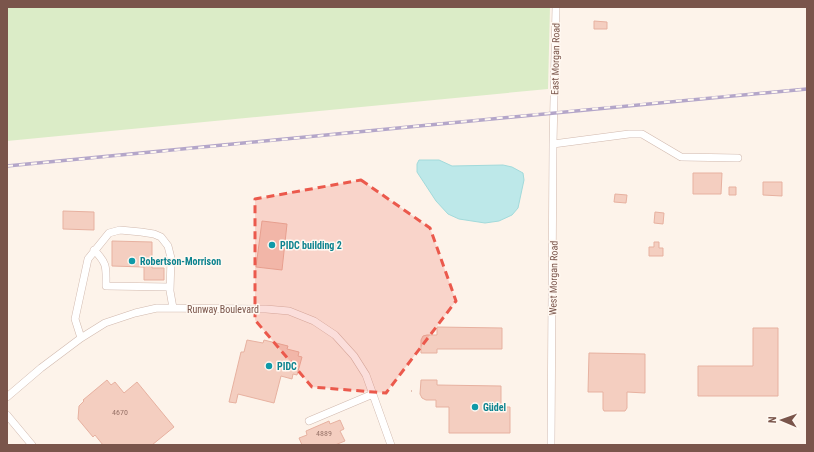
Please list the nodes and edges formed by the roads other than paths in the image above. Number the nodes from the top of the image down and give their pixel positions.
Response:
1 (556, 7) edge
2 (554, 112) joint
3 (553, 144) junction
4 (738, 158) dead end
5 (94, 250) junction
6 (170, 287) junction
7 (173, 308) junction
8 (81, 338) junction
9 (373, 394) junction
10 (7, 397) edge
11 (7, 414) edge
12 (309, 421) dead end
13 (32, 445) edge
14 (391, 445) edge
15 (551, 445) edge

1 - 2 street, East Morgan Road
2 - 3 street, West Morgan Road
3 - 4 street
3 - 15 street, West Morgan Road
5 - 6 street
5 - 6 street
5 - 8 street
6 - 7 street
7 - 8 street, Runway Boulevard
7 - 9 street, Runway Boulevard
8 - 10 street, Runway Boulevard
9 - 12 street
9 - 14 street, Runway Boulevard
11 - 13 street

